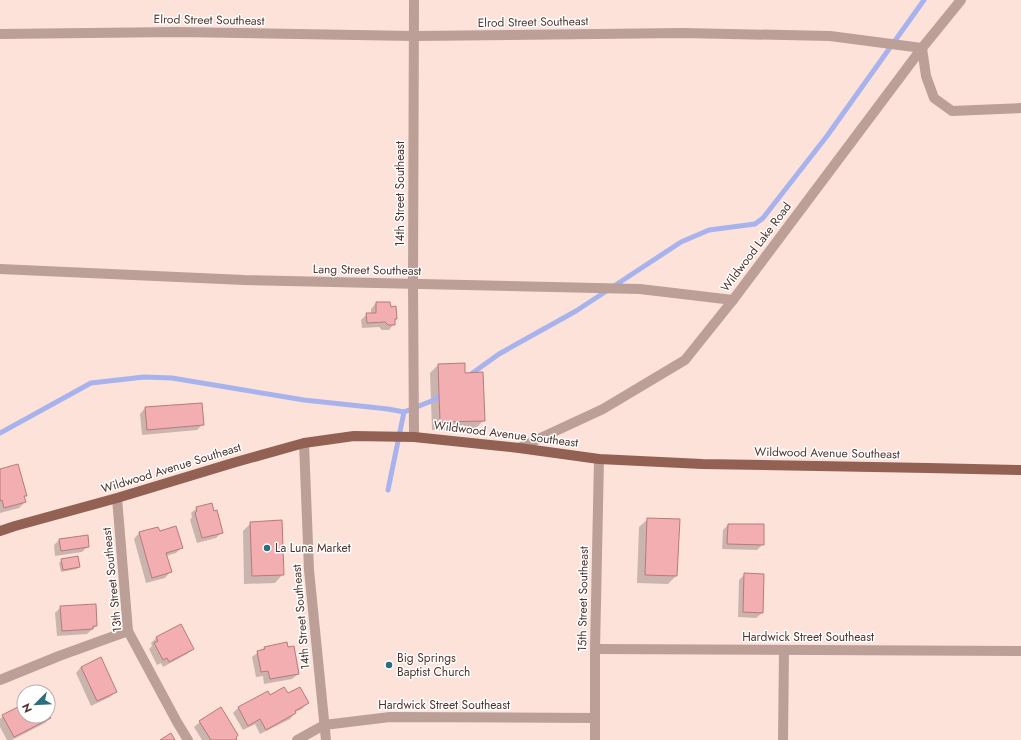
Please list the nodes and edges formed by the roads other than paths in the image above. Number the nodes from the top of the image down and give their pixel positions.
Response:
1 (414, 0) edge
2 (961, 0) edge
3 (0, 34) edge
4 (414, 36) junction
5 (922, 48) junction
6 (1021, 108) edge
7 (0, 269) edge
8 (413, 284) junction
9 (733, 300) junction
10 (414, 437) junction
11 (304, 443) junction
12 (519, 448) junction
13 (599, 459) junction
14 (1021, 470) edge
15 (117, 498) junction
16 (0, 532) edge
17 (128, 631) junction
18 (595, 649) junction
19 (784, 650) junction
20 (1021, 651) edge
21 (0, 680) edge
22 (595, 718) junction
23 (324, 725) junction
24 (188, 740) edge
25 (297, 740) edge
26 (326, 740) edge
27 (595, 740) edge
28 (783, 740) edge

1 - 4 street, 14th Street Southeast
2 - 5 street, Wildwood Lake Road
3 - 4 street, Elrod Street Southeast
4 - 5 street, Elrod Street Southeast
4 - 8 street, 14th Street Southeast
5 - 6 street
5 - 9 street, Wildwood Lake Road
7 - 8 street, Lang Street Southeast
8 - 9 street, Lang Street Southeast
8 - 10 street, 14th Street Southeast
9 - 12 street, Wildwood Lake Road
10 - 11 main road, Wildwood Avenue Southeast
10 - 12 main road, Wildwood Avenue Southeast
11 - 15 main road, Wildwood Avenue Southeast
11 - 23 street, 14th Street Southeast
12 - 13 main road, Wildwood Avenue Southeast
13 - 14 main road, Wildwood Avenue Southeast
13 - 18 street, 15th Street Southeast
15 - 16 main road, Wildwood Avenue Southeast
15 - 17 street, 13th Street Southeast
17 - 21 street
17 - 24 street, 13th Street Southeast
18 - 19 street, Hardwick Street Southeast
18 - 22 street, 15th Street Southeast
19 - 20 street, Hardwick Street Southeast
19 - 28 street
22 - 23 street, Hardwick Street Southeast
22 - 27 street, 15th Street Southeast
23 - 25 street, Hardwick Street Southeast
23 - 26 street, 14th Street Southeast

